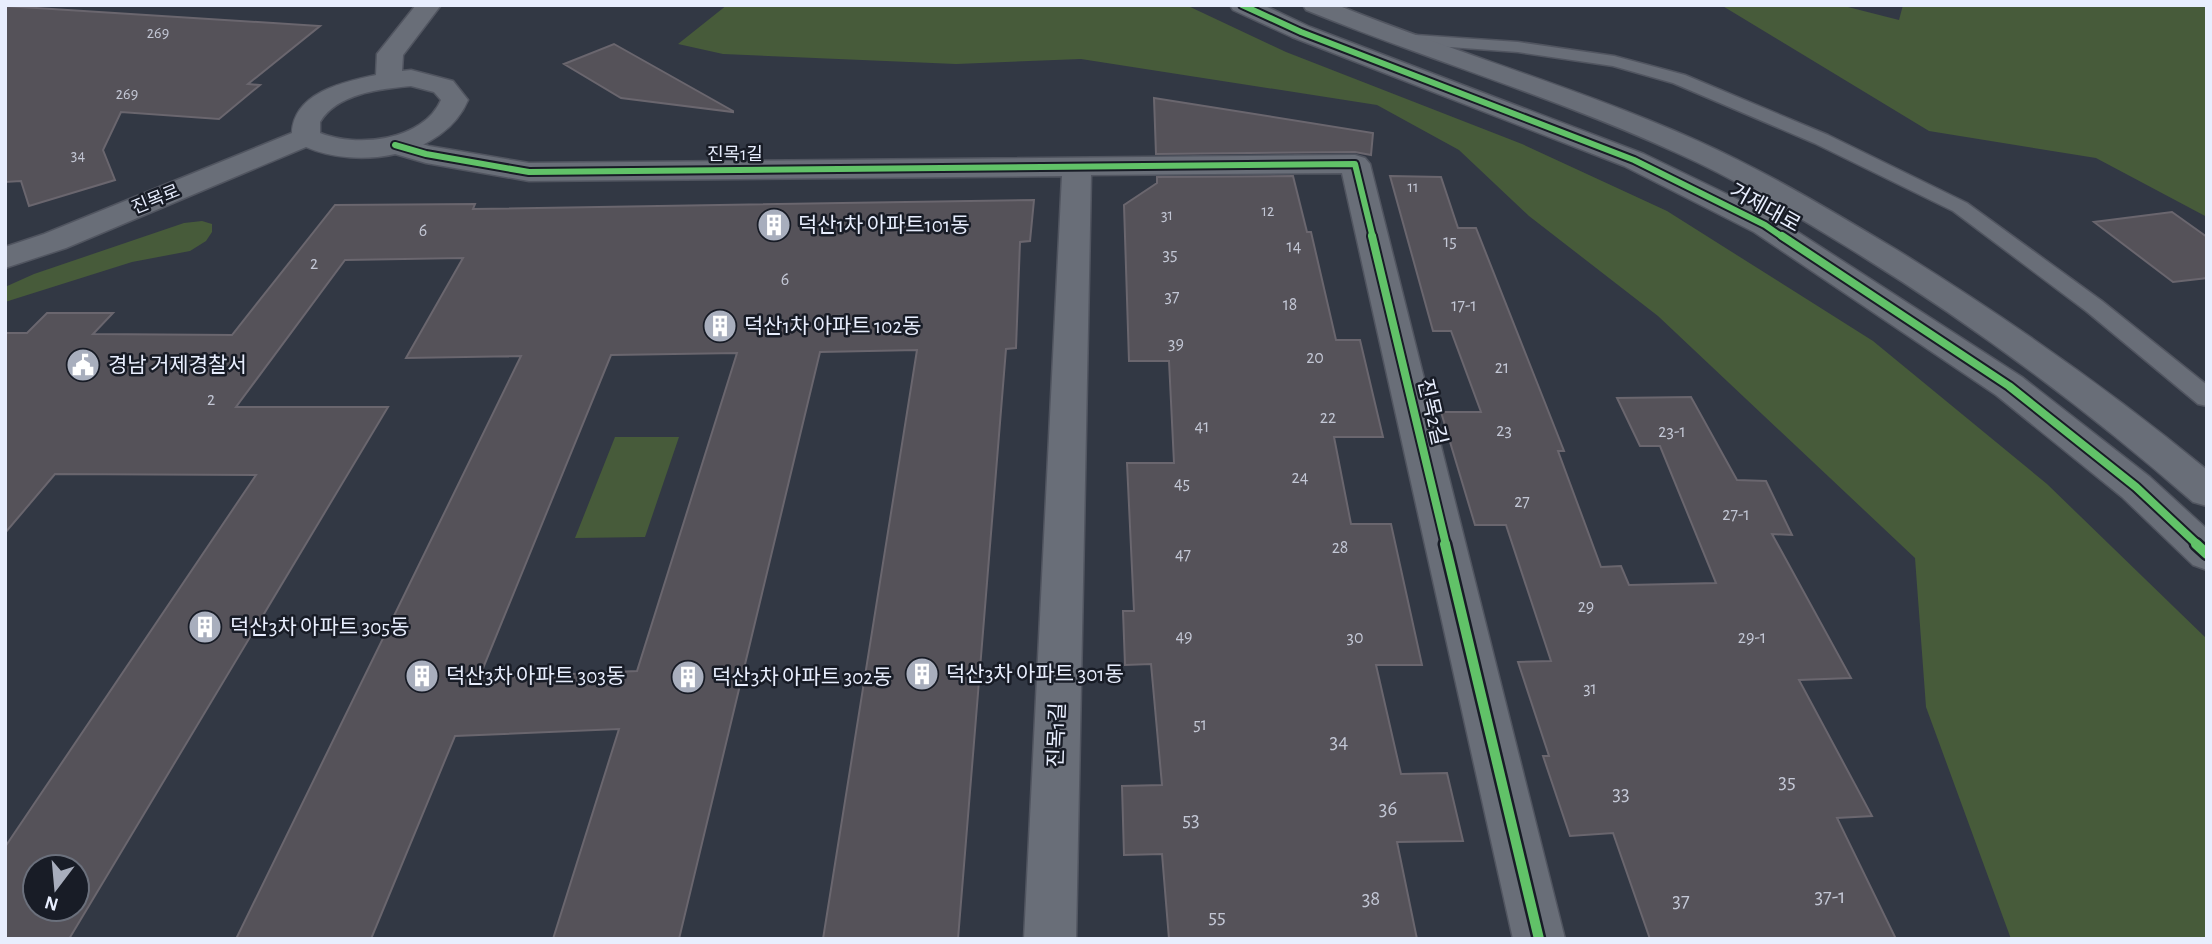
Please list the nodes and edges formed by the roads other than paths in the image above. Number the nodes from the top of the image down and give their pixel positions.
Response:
1 (429, 5) edge
2 (1242, 5) edge
3 (1315, 5) edge
4 (1401, 39) junction
5 (389, 79) junction
6 (306, 137) junction
7 (395, 145) junction
8 (1077, 166) junction
9 (5, 258) edge
10 (2207, 398) edge
11 (2207, 492) edge
12 (2207, 554) edge
13 (1050, 939) edge
14 (1539, 939) edge

1 - 5 street
2 - 12 street, 거제대로
3 - 4 street, 거제대로
4 - 10 lane
4 - 11 street, 거제대로
5 - 6 street
5 - 7 street
6 - 7 street
6 - 9 street, 진목로
7 - 8 street, 진목1길
8 - 13 street, 진목1길
8 - 14 street, 진목2길

